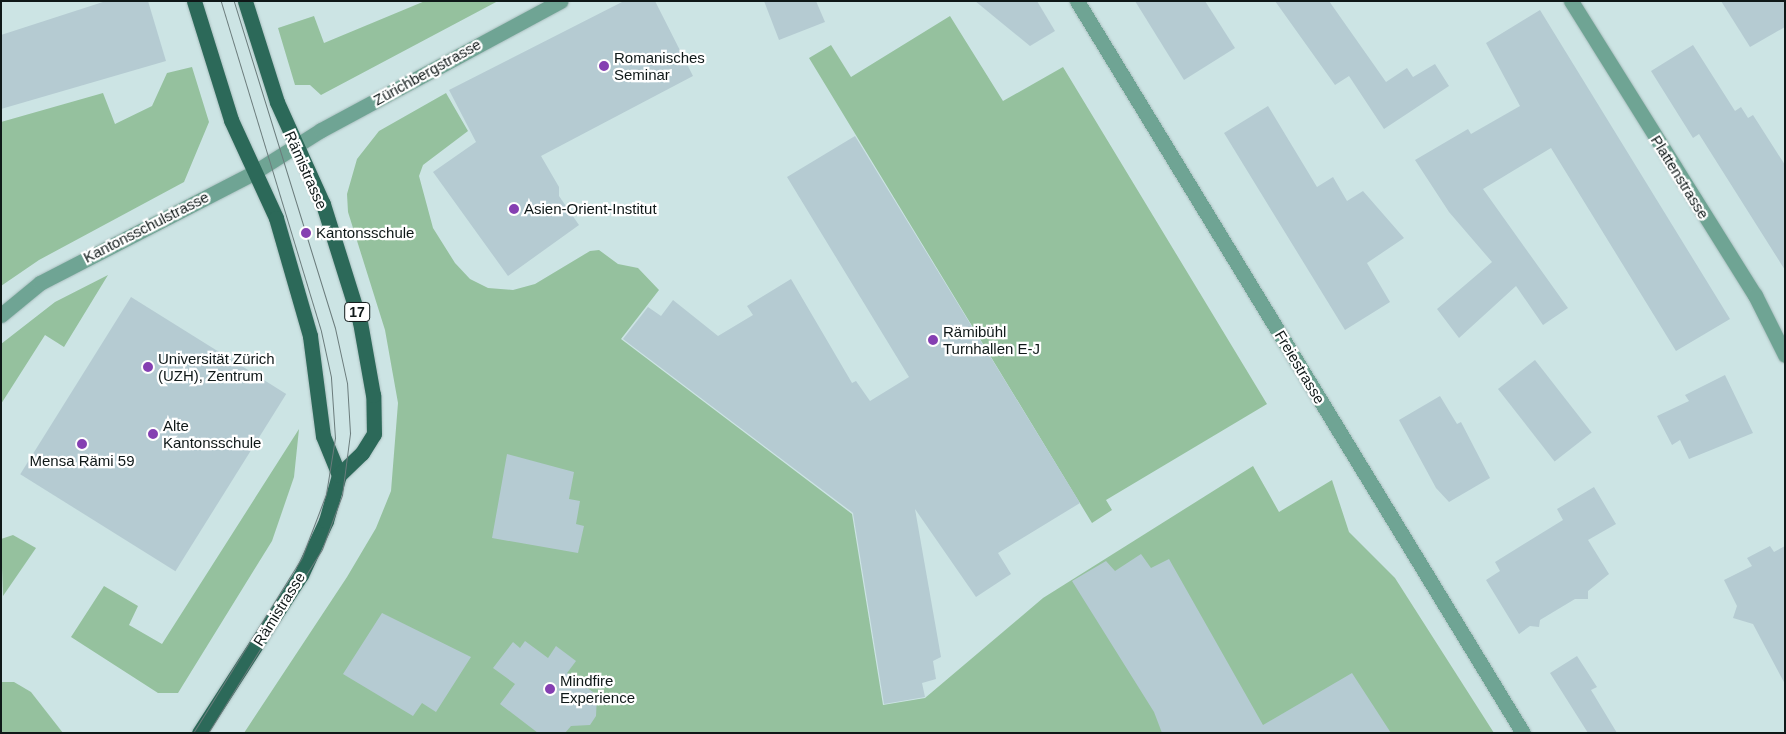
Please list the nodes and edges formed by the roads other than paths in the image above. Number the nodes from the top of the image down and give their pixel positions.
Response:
1 (194, 1) edge
2 (245, 1) edge
3 (560, 1) edge
4 (1077, 1) edge
5 (1571, 1) edge
6 (295, 145) junction
7 (253, 173) junction
8 (1, 315) edge
9 (1785, 355) edge
10 (339, 475) junction
11 (199, 733) edge
12 (1524, 733) edge

1 - 7 main road
2 - 6 main road, Rämistrasse / 17
3 - 6 street, Zürichbergstrasse
4 - 12 street, Freiestrasse
5 - 9 street, Plattenstrasse
6 - 7 street, Kantonsschulstrasse
6 - 10 main road, Rämistrasse / 17
7 - 8 street, Kantonsschulstrasse
7 - 10 main road
10 - 11 main road, Rämistrasse / 17

